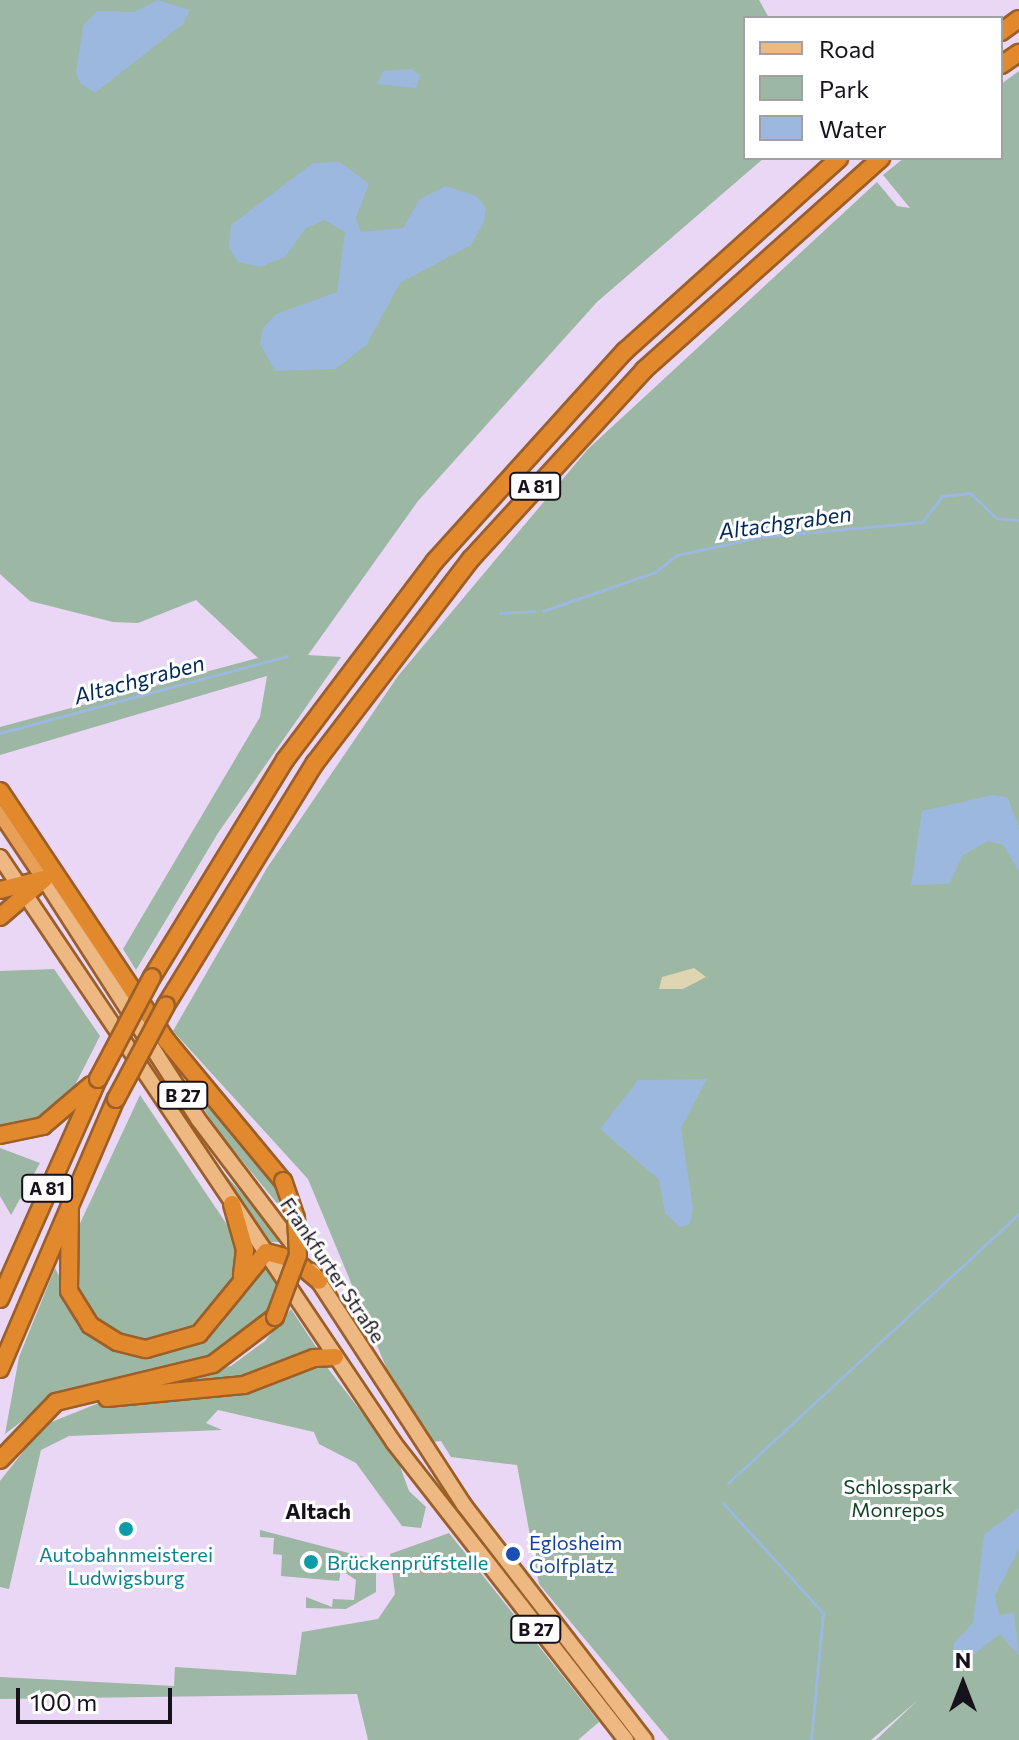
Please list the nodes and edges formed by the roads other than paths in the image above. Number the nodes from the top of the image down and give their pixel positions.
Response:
1 (837, 160) edge
2 (879, 160) edge
3 (0, 791) edge
4 (0, 813) edge
5 (0, 857) edge
6 (44, 879) junction
7 (8, 887) edge
8 (25, 900) junction
9 (0, 917) edge
10 (98, 1079) junction
11 (0, 1135) edge
12 (70, 1197) junction
13 (232, 1204) junction
14 (266, 1252) junction
15 (241, 1278) junction
16 (319, 1281) junction
17 (0, 1299) edge
18 (335, 1357) junction
19 (0, 1369) edge
20 (37, 1418) junction
21 (0, 1460) edge
22 (626, 1740) edge
23 (645, 1740) edge

1 - 10 highway, A 81, bridge
2 - 12 highway, A 81, bridge
3 - 20 highway, bridge
4 - 6 highway, Frankfurter Straße / B 27
5 - 7 main road, B 27
6 - 7 highway
6 - 8 highway
6 - 16 main road, Frankfurter Straße / B 27
7 - 8 main road, B 27
8 - 9 highway
8 - 13 main road, B 27
10 - 11 highway
10 - 17 highway, A 81
12 - 15 highway
12 - 19 highway, A 81
13 - 14 main road, B 27
13 - 15 highway
14 - 15 highway
14 - 16 highway, B 27
14 - 18 main road, B 27
16 - 23 main road, Frankfurter Straße / B 27
18 - 20 highway
18 - 22 main road, B 27
20 - 21 highway

